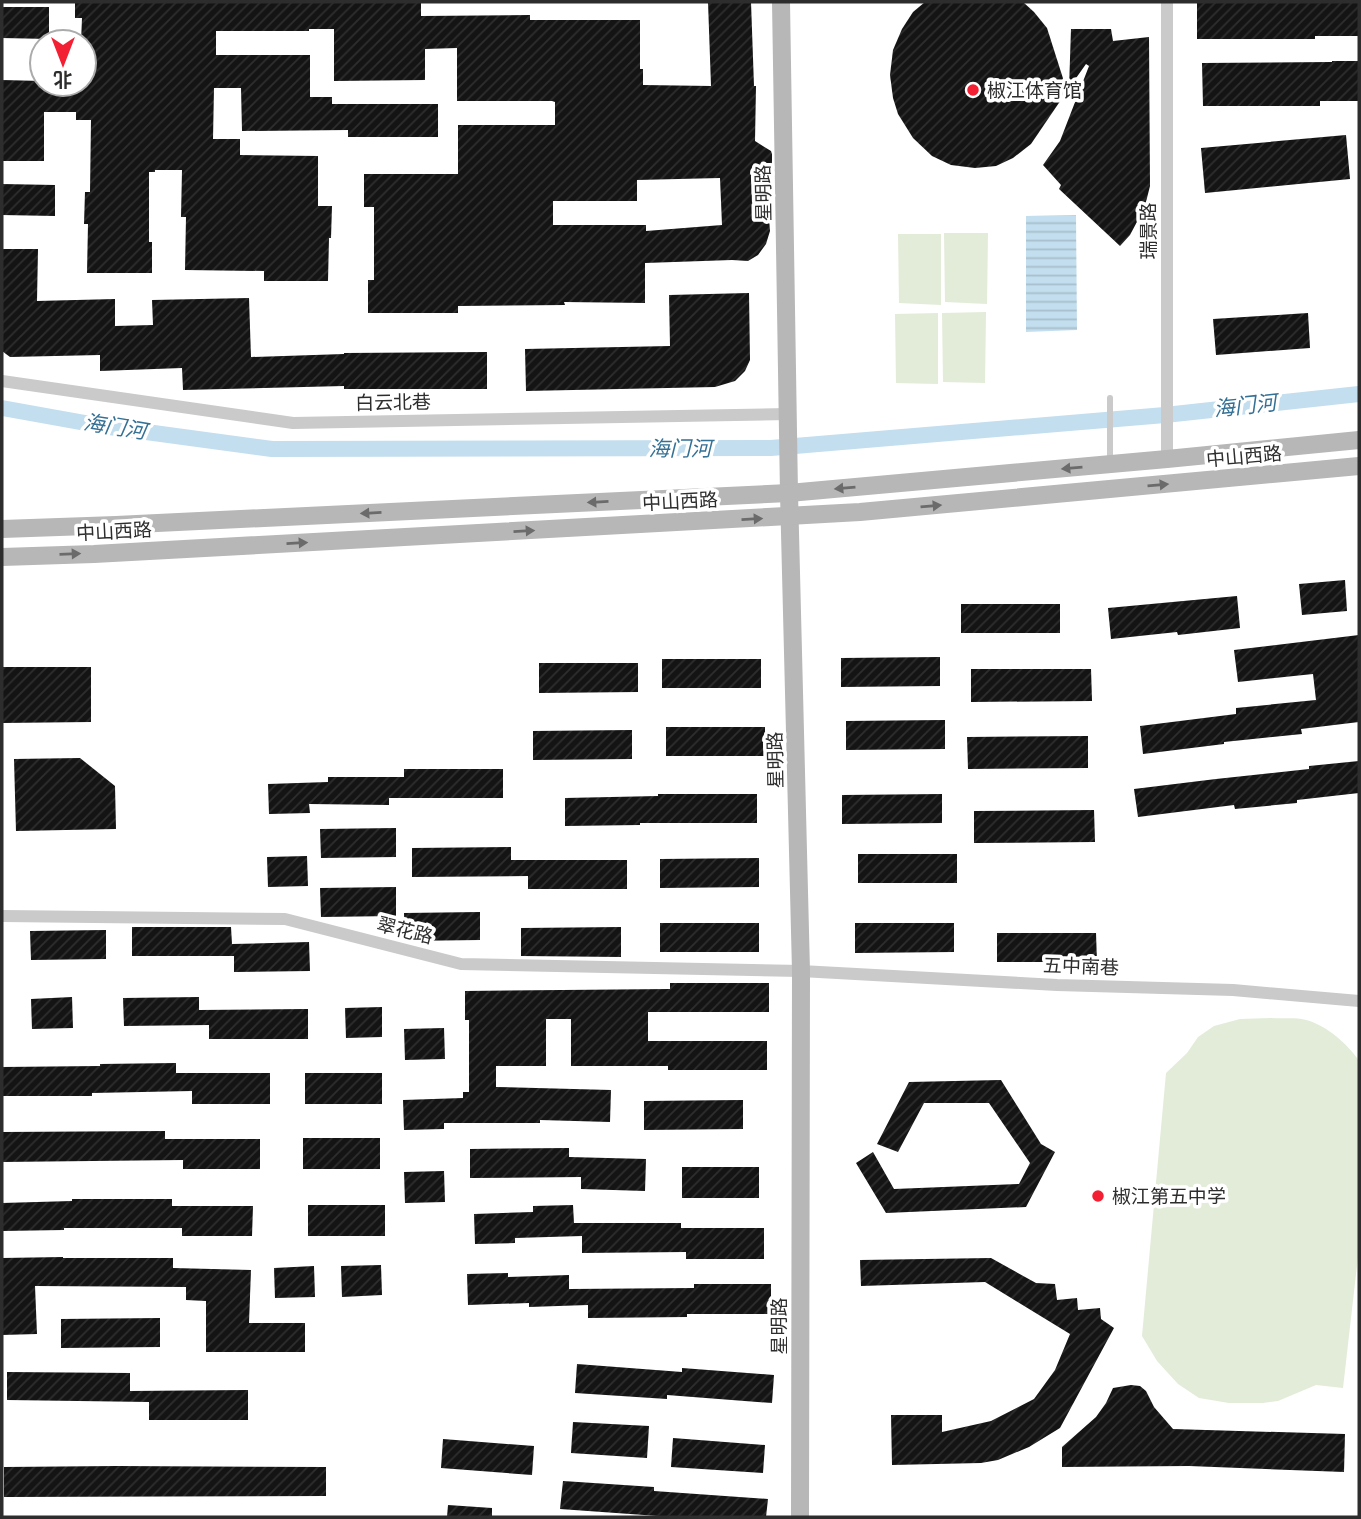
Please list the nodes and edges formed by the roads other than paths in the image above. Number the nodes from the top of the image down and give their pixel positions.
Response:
1 (780, 2) edge
2 (1167, 2) edge
3 (2, 381) edge
4 (1110, 398) dead end
5 (788, 414) junction
6 (1359, 440) edge
7 (1167, 459) junction
8 (1110, 464) junction
9 (1359, 466) edge
10 (789, 487) junction
11 (790, 517) junction
12 (2, 529) edge
13 (2, 557) edge
14 (2, 916) edge
15 (801, 971) junction
16 (1359, 1001) edge
17 (800, 1517) edge

1 - 5 main road, 星明路
2 - 7 street, 瑞景路
3 - 5 street, 白云北巷
4 - 8 lane
5 - 10 main road, 星明路
6 - 7 main road, 中山西路
7 - 8 main road, 中山西路
8 -> 10 main road, 中山西路
11 -> 9 main road, 中山西路
10 - 11 main road, 星明路
10 -> 12 main road, 中山西路
13 -> 11 main road, 中山西路
11 - 15 main road, 星明路
14 - 15 street, 翠花路
15 - 16 street, 五中南巷
15 - 17 main road, 星明路

